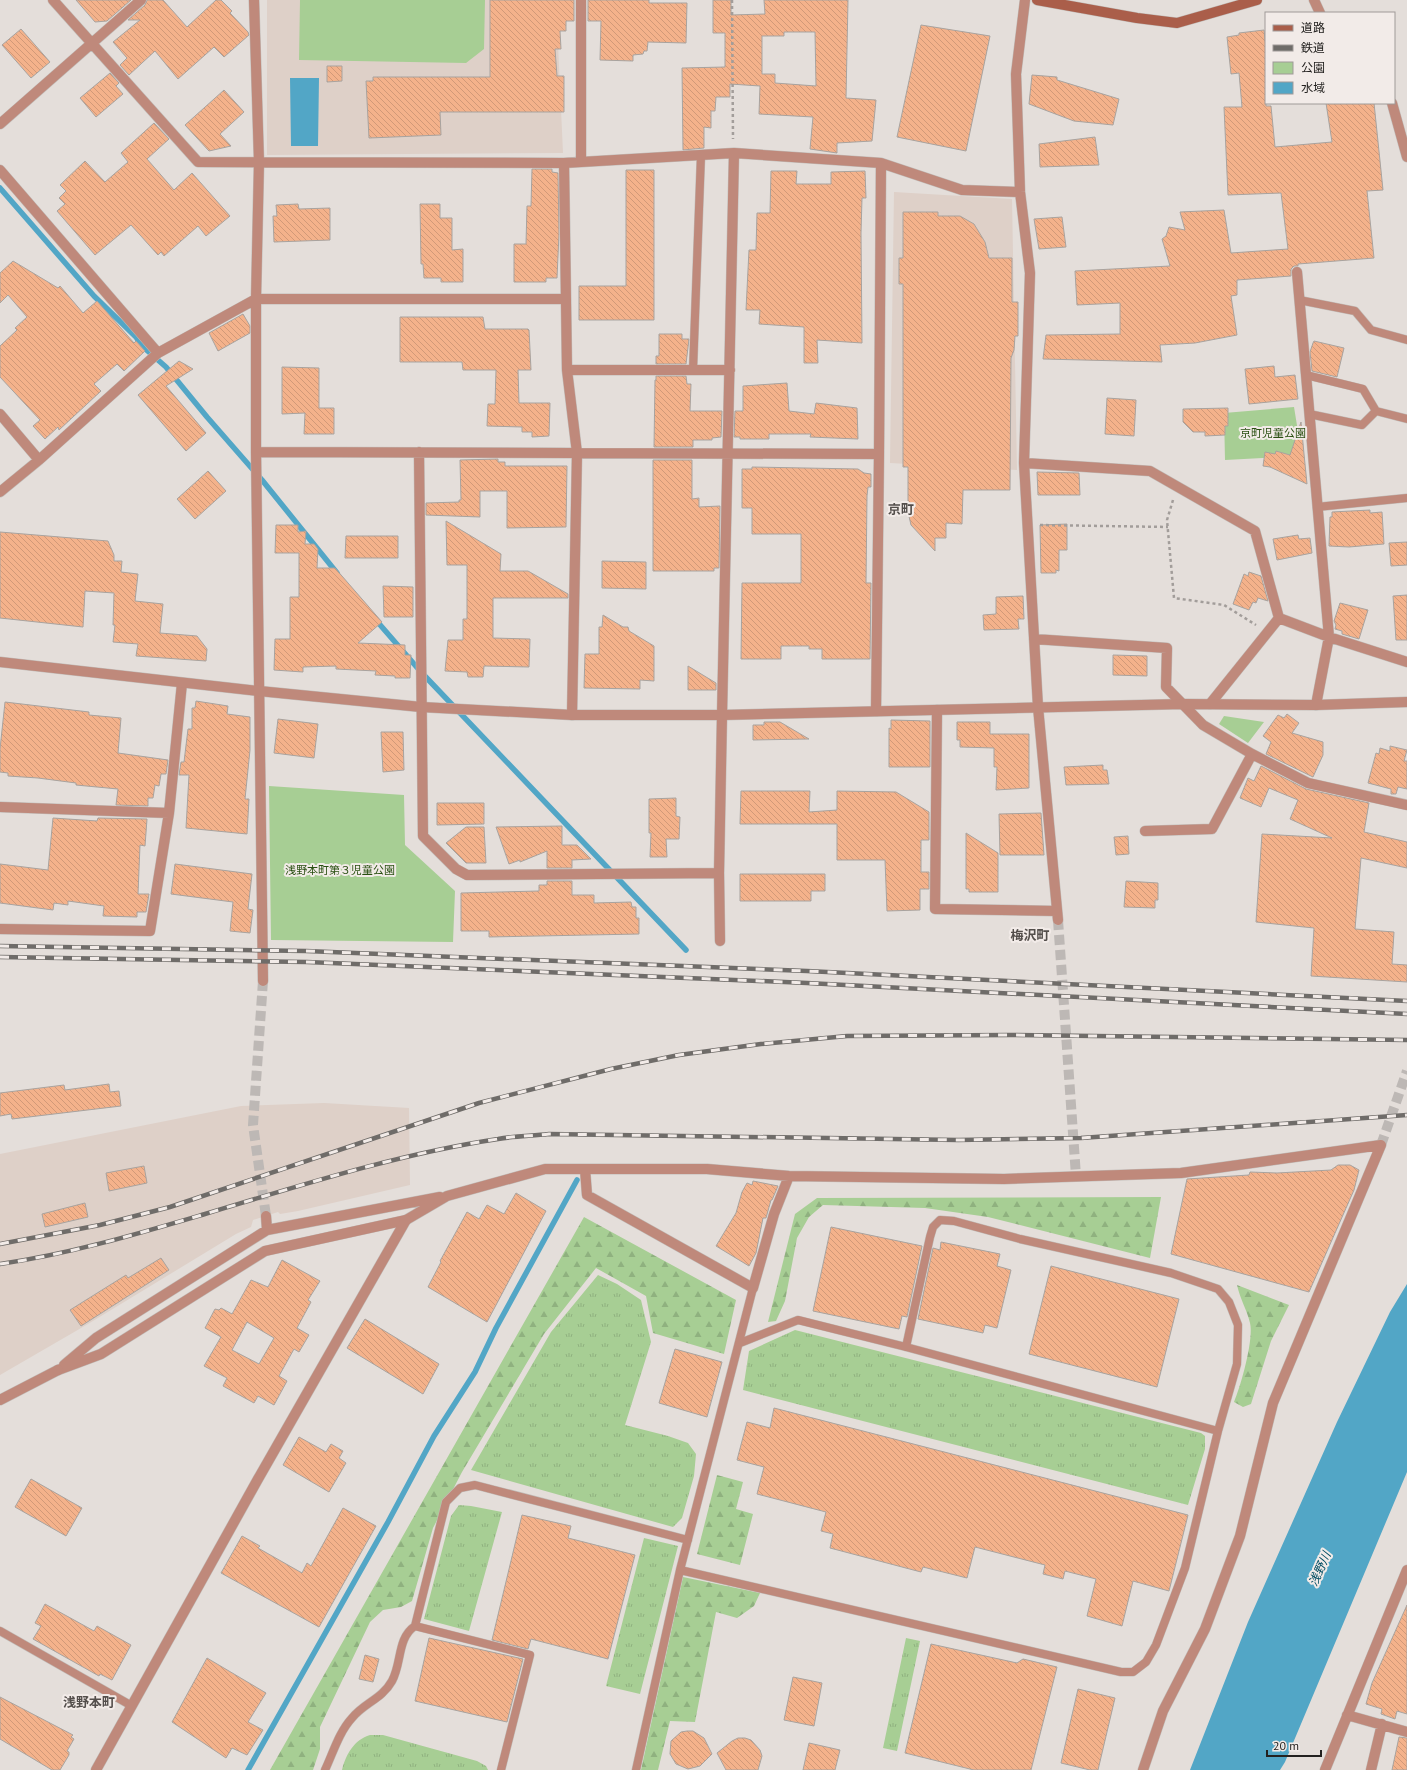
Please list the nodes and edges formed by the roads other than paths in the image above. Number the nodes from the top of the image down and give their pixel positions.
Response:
1 (53, 0) edge
2 (142, 0) edge
3 (254, 0) edge
4 (581, 0) edge
5 (1025, 0) edge
6 (1037, 0) edge
7 (1257, 0) edge
8 (1314, 0) edge
9 (1072, 4) edge
10 (1320, 12) edge
11 (92, 43) junction
12 (1392, 104) edge
13 (0, 124) edge
14 (734, 153) junction
15 (701, 154) junction
16 (1407, 157) edge
17 (259, 162) junction
18 (581, 162) junction
19 (564, 163) junction
20 (880, 163) junction
21 (0, 170) edge
22 (1020, 192) junction
23 (1297, 272) dead end
24 (256, 299) junction
25 (566, 299) junction
26 (1299, 300) junction
27 (1407, 340) edge
28 (158, 353) junction
29 (567, 370) junction
30 (694, 370) junction
31 (730, 370) junction
32 (1306, 375) junction
33 (1376, 411) junction
34 (0, 414) edge
35 (1309, 414) junction
36 (1407, 419) edge
37 (256, 452) junction
38 (419, 452) junction
39 (577, 453) junction
40 (728, 454) junction
41 (879, 454) junction
42 (39, 460) junction
43 (1024, 463) junction
44 (0, 492) edge
45 (1407, 498) edge
46 (1317, 507) junction
47 (1279, 618) junction
48 (1328, 637) junction
49 (1034, 639) junction
50 (0, 662) edge
51 (1407, 662) edge
52 (182, 683) junction
53 (259, 692) junction
54 (1407, 702) edge
55 (1182, 704) junction
56 (1210, 704) junction
57 (1316, 705) junction
58 (421, 708) junction
59 (1038, 708) junction
60 (937, 710) junction
61 (876, 711) junction
62 (572, 715) junction
63 (722, 715) junction
64 (1252, 754) junction
65 (1407, 805) edge
66 (0, 807) edge
67 (169, 813) junction
68 (1145, 831) dead end
69 (719, 873) junction
70 (0, 929) edge
71 (720, 941) dead end
72 (263, 982) tunnel mouth
73 (585, 1169) junction
74 (789, 1176) junction
75 (447, 1196) junction
76 (266, 1216) tunnel mouth
77 (406, 1220) junction
78 (267, 1230) junction
79 (754, 1288) junction
80 (740, 1343) junction
81 (906, 1347) junction
82 (58, 1370) junction
83 (0, 1400) edge
84 (1218, 1431) junction
85 (688, 1540) junction
86 (680, 1570) junction
87 (1407, 1570) edge
88 (415, 1626) junction
89 (0, 1631) edge
90 (132, 1706) junction
91 (1347, 1715) junction
92 (1382, 1724) junction
93 (1407, 1732) edge
94 (96, 1770) edge
95 (325, 1770) edge
96 (501, 1770) edge
97 (636, 1770) edge
98 (1143, 1770) edge
99 (1325, 1770) edge
100 (1371, 1770) edge

1 - 11 street
2 - 11 street
3 - 17 street
4 - 18 street
5 - 22 street
6 - 9 main road
7 - 9 main road
8 - 10 street
11 - 13 street
11 - 17 street
12 - 16 street
14 - 15 street
14 - 20 street
14 - 31 street
15 - 18 street
15 - 30 lane
17 - 19 street
17 - 24 street
18 - 19 street
19 - 25 street
20 - 22 street
20 - 41 street
21 - 28 street
22 - 43 street
23 - 26 street
24 - 25 street
24 - 28 street
24 - 37 street
25 - 29 street
26 - 27 lane
26 - 32 street
28 - 42 street
29 - 30 street
29 - 39 street
30 - 31 street
31 - 40 street
32 - 33 lane
32 - 35 street
33 - 35 lane
33 - 36 lane
34 - 42 street
35 - 46 street
37 - 38 street
37 - 53 street
38 - 39 street
38 - 58 street
39 - 40 street
39 - 62 street
40 - 41 street
40 - 63 street
41 - 61 street
42 - 44 street
43 - 47 street
43 - 49 street
45 - 46 lane
46 - 48 street
47 - 48 street
47 - 56 street
48 - 51 street
48 - 57 street
49 - 55 street
49 - 59 street
50 - 52 street
52 - 53 street
52 - 67 street
53 - 58 street
53 - 72 street
54 - 57 street
55 - 56 street
55 - 59 street
55 - 64 street
56 - 57 street
58 - 62 street
58 - 69 street
59 - 60 street
59 - 60 street
60 - 61 street
61 - 63 street
62 - 63 street
63 - 69 street
64 - 65 street
64 - 68 street
66 - 67 street
67 - 70 street
69 - 71 street
73 - 74 street
73 - 75 street
73 - 79 street
74 - 79 street
74 - 98 street
75 - 77 street
75 - 78 street
76 - 78 street
77 - 82 street
77 - 90 street
78 - 82 street
79 - 80 lane
80 - 81 lane
80 - 85 lane
81 - 84 lane
81 - 84 lane
82 - 83 street
84 - 86 lane
85 - 86 lane
85 - 88 lane
86 - 97 lane
87 - 91 street
88 - 95 lane
88 - 96 lane
89 - 90 lane
90 - 94 street
91 - 92 street
91 - 99 street
92 - 93 street
92 - 100 street

